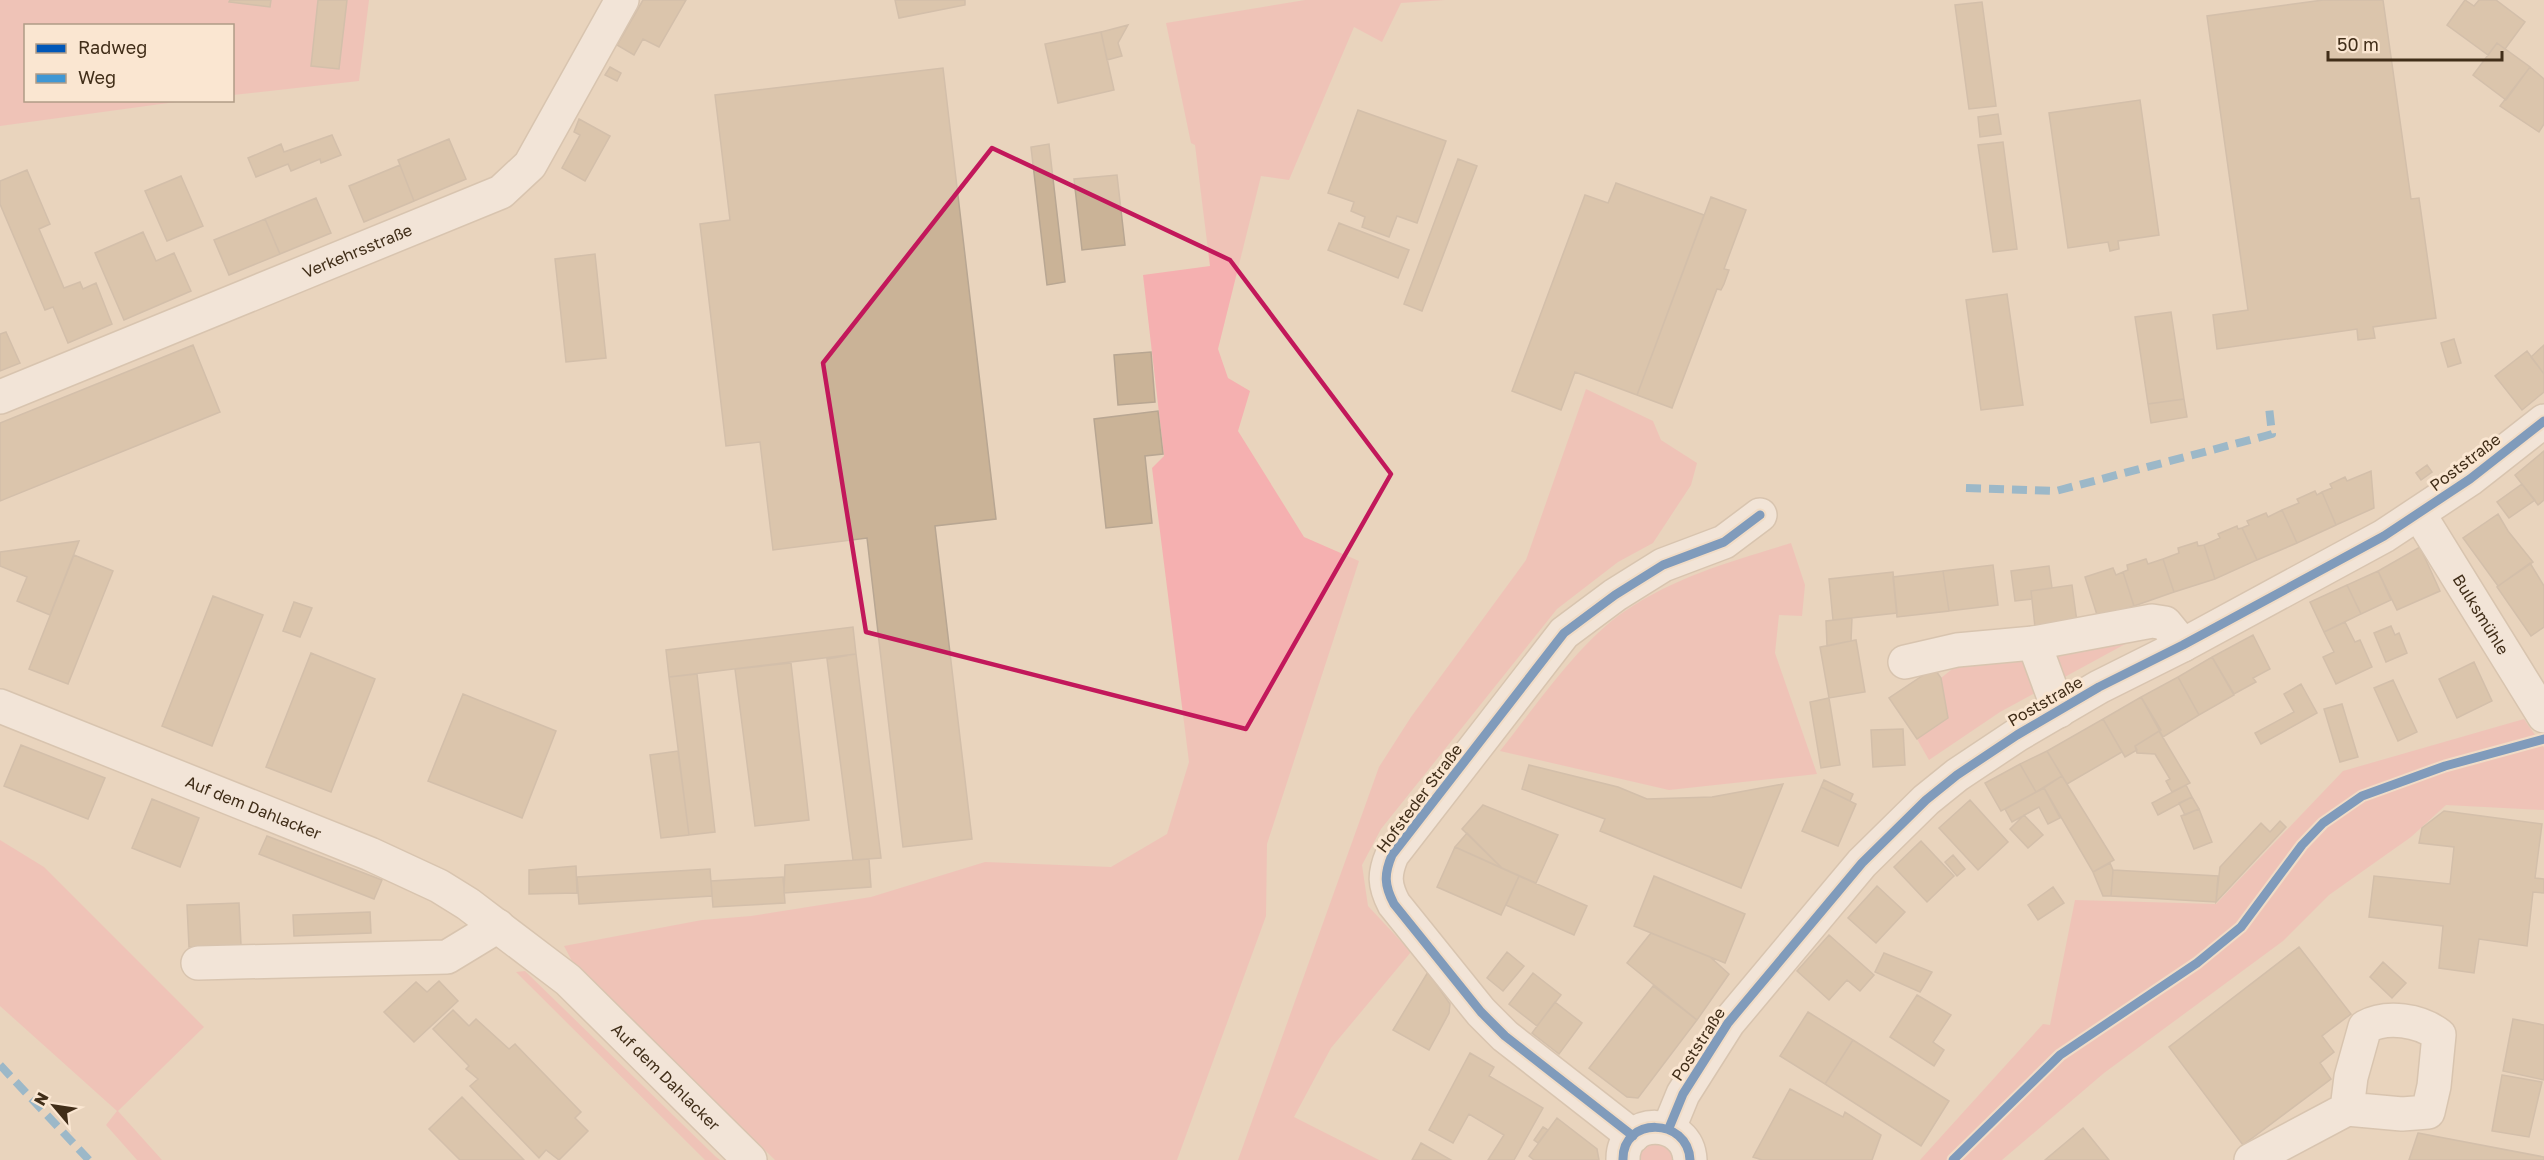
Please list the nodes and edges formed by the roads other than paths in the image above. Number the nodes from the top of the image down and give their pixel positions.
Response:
1 (622, 0) edge
2 (0, 397) edge
3 (2544, 421) edge
4 (2419, 514) junction
5 (1760, 515) dead end
6 (2034, 644) junction
7 (2183, 645) junction
8 (1905, 662) dead end
9 (0, 706) edge
10 (2059, 711) junction
11 (2544, 716) edge
12 (498, 926) junction
13 (198, 963) dead end
14 (2347, 1110) dead end
15 (1669, 1128) junction
16 (1628, 1148) edge
17 (750, 1160) edge
18 (1690, 1160) edge
19 (2251, 1160) edge

1 - 2 street, Verkehrsstraße
3 - 4 street, Poststraße
4 - 7 street, Poststraße
4 - 11 street, Bulksmühle
5 - 16 street, Hofsteder Straße
6 - 7 street
6 - 8 street
6 - 10 street, Poststraße
7 - 10 street, Poststraße
9 - 12 street, Auf dem Dahlacker
10 - 15 street, Poststraße
12 - 13 street
12 - 17 street, Auf dem Dahlacker
14 - 19 street
15 - 16 street
15 - 18 street

